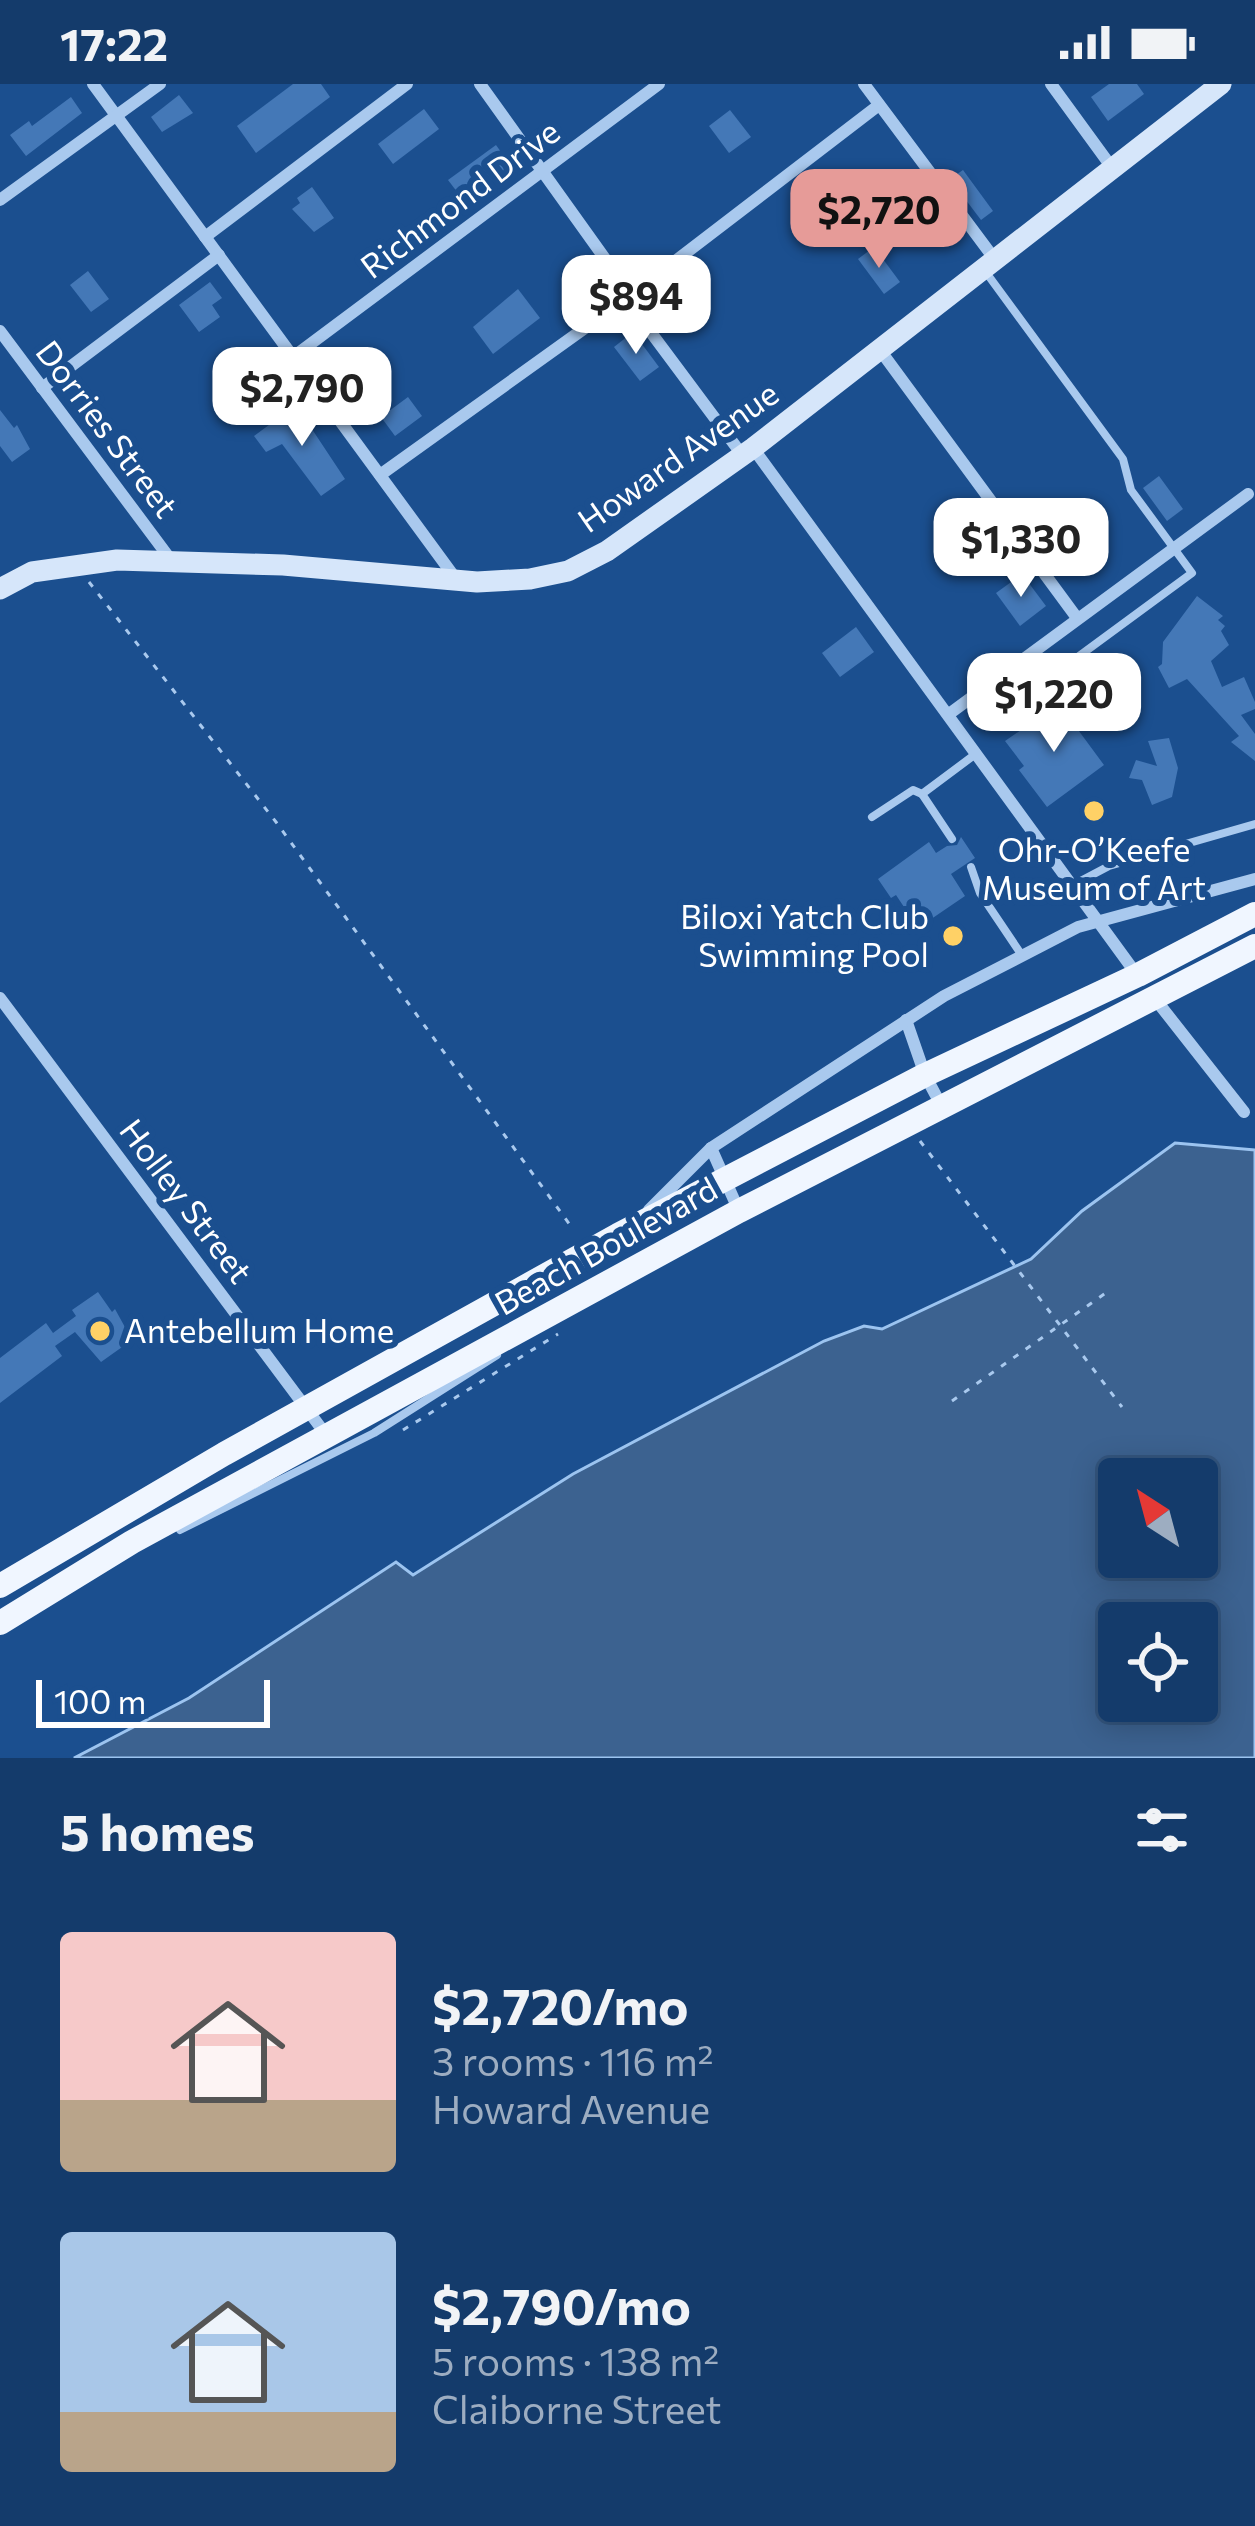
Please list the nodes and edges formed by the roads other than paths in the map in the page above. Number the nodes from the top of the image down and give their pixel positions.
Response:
1 (93, 84) edge
2 (160, 84) edge
3 (407, 84) edge
4 (480, 84) edge
5 (658, 84) edge
6 (864, 84) edge
7 (1051, 84) edge
8 (1221, 84) edge
9 (879, 105) junction
10 (116, 116) junction
11 (1113, 169) junction
12 (543, 172) junction
13 (0, 200) edge
14 (206, 237) junction
15 (219, 255) junction
16 (990, 266) junction
17 (629, 297) junction
18 (0, 331) edge
19 (880, 350) junction
20 (293, 357) junction
21 (42, 388) junction
22 (748, 452) junction
23 (380, 475) junction
24 (1248, 494) dead end
25 (1174, 548) junction
26 (171, 560) junction
27 (457, 580) junction
28 (0, 589) edge
29 (1077, 618) junction
30 (1007, 671) junction
31 (949, 714) junction
32 (977, 753) junction
33 (922, 794) junction
34 (872, 817) dead end
35 (1255, 824) edge
36 (952, 839) dead end
37 (970, 867) dead end
38 (1255, 878) edge
39 (1073, 885) junction
40 (1255, 914) edge
41 (1100, 922) junction
42 (1255, 946) edge
43 (1021, 954) junction
44 (1138, 975) junction
45 (0, 998) edge
46 (1154, 998) junction
47 (906, 1019) junction
48 (925, 1075) junction
49 (941, 1105) junction
50 (1244, 1112) dead end
51 (711, 1148) junction
52 (725, 1180) junction
53 (739, 1211) junction
54 (619, 1235) junction
55 (528, 1326) junction
56 (309, 1409) junction
57 (328, 1437) junction
58 (64, 1583) junction
59 (0, 1586) edge
60 (3, 1615) edge

1 - 10 street
2 - 10 street
3 - 14 street
4 - 12 street
5 - 12 street, Richmond Drive
6 - 9 street
7 - 11 street
8 - 11 main road, Howard Avenue
9 - 16 street
9 - 17 street
10 - 13 street
10 - 14 street
11 - 16 main road, Howard Avenue
12 - 17 street
12 - 20 street, Richmond Drive
14 - 15 street
15 - 20 street
15 - 21 street
16 - 19 main road, Howard Avenue
16 - 25 lane
17 - 22 street
17 - 23 street
18 - 21 street, Dorries Street
19 - 22 main road, Howard Avenue
19 - 29 street
20 - 23 street
21 - 26 street, Dorries Street
22 - 27 main road, Howard Avenue
22 - 31 street
23 - 27 street
24 - 25 street
25 - 29 street
25 - 30 lane
26 - 27 main road, Howard Avenue
26 - 28 main road, Howard Avenue
29 - 30 street
30 - 31 street
31 - 32 street
32 - 33 lane
32 - 39 street
33 - 34 lane
33 - 36 lane
35 - 39 lane
37 - 43 lane
38 - 41 street
39 - 41 street
40 - 44 main road, Beach Boulevard
41 - 43 street
41 - 44 street
42 - 46 main road, Beach Boulevard
43 - 47 street
44 - 46 street
44 - 48 main road, Beach Boulevard
45 - 56 street, Holley Street
46 - 49 main road, Beach Boulevard
46 - 50 street
47 - 48 street
47 - 51 street
48 - 49 street
48 - 52 main road, Beach Boulevard
49 - 53 main road, Beach Boulevard
51 - 52 street
51 - 54 street
52 - 53 street
52 - 54 main road, Beach Boulevard
53 - 55 main road, Beach Boulevard
54 - 56 main road, Beach Boulevard
55 - 57 main road, Beach Boulevard
55 - 58 lane
56 - 57 street, Holley Street
56 - 59 main road, Beach Boulevard
57 - 58 main road, Beach Boulevard
58 - 60 main road, Beach Boulevard

